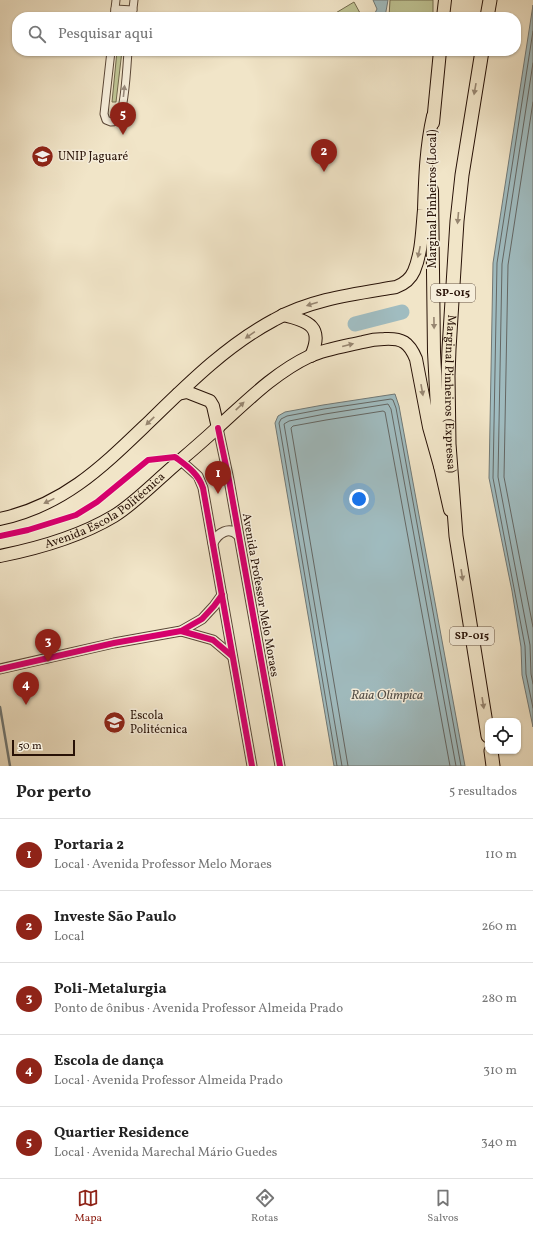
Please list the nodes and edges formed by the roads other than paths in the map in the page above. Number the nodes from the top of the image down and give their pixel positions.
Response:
1 (116, 0) edge
2 (134, 0) edge
3 (445, 0) edge
4 (490, 0) edge
5 (115, 8) junction
6 (115, 12) edge
7 (129, 12) edge
8 (132, 12) edge
9 (444, 12) edge
10 (489, 12) edge
11 (110, 56) edge
12 (128, 56) edge
13 (439, 56) edge
14 (481, 56) edge
15 (433, 116) junction
16 (283, 315) junction
17 (311, 356) junction
18 (178, 394) junction
19 (218, 428) junction
20 (180, 460) junction
21 (440, 466) junction
22 (0, 519) edge
23 (238, 535) junction
24 (456, 536) junction
25 (213, 543) junction
26 (0, 556) edge
27 (222, 595) junction
28 (181, 631) junction
29 (232, 656) junction
30 (5, 668) edge
31 (485, 718) edge
32 (491, 754) edge
33 (252, 766) edge
34 (280, 766) edge
35 (493, 766) edge

1 - 5 street
2 - 8 street
3 - 9 highway
4 - 10 highway
5 - 6 street
5 - 7 street
11 -> 12 street
13 - 15 highway, Marginal Pinheiros (Local)
14 -> 24 highway, Marginal Pinheiros (Expressa) / SP-015
15 -> 16 highway
15 -> 21 highway, Marginal Pinheiros (Local)
16 - 17 highway
16 -> 18 highway
19 -> 17 highway, Avenida Escola Politécnica
17 -> 21 highway, Avenida Escola Politécnica
18 - 19 highway
18 -> 22 highway
19 - 20 highway, Avenida Escola Politécnica
19 - 23 street, Avenida Professor Melo Moraes
20 - 25 street
20 - 26 highway, Avenida Escola Politécnica
21 - 24 highway, Marginal Pinheiros (Local)
23 - 25 street
23 - 34 street, Avenida Professor Melo Moraes
24 -> 31 highway, Marginal Pinheiros (Expressa) / SP-015
25 - 27 street
27 - 28 street
27 - 29 street
28 - 29 street
28 - 30 street
29 - 33 street
32 - 35 highway

